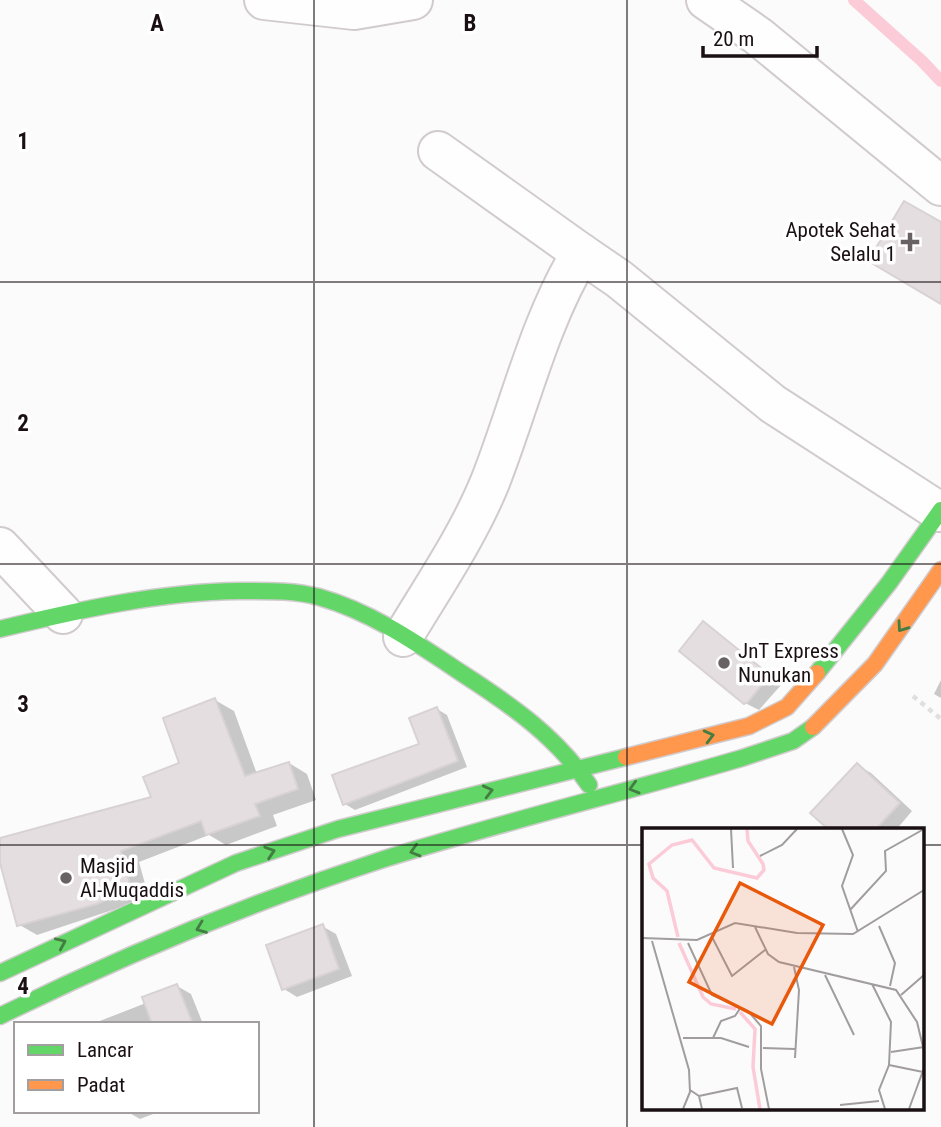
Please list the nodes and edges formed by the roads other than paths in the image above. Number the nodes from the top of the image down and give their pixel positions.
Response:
1 (264, 0) edge
2 (413, 0) edge
3 (706, 0) edge
4 (355, 4) edge
5 (438, 151) dead end
6 (941, 186) edge
7 (581, 253) junction
8 (940, 511) edge
9 (0, 547) edge
10 (941, 570) edge
11 (64, 614) junction
12 (0, 629) edge
13 (403, 637) junction
14 (579, 768) junction
15 (597, 799) junction
16 (0, 973) edge
17 (0, 1016) edge

1 - 4 street
2 - 4 street
3 - 6 street
5 - 7 street
7 - 8 street
7 - 13 street
14 -> 8 main road
9 - 11 street
10 -> 15 main road
11 - 12 main road
11 - 13 main road
13 - 14 main road
14 - 15 main road
16 -> 14 main road
15 -> 17 main road

